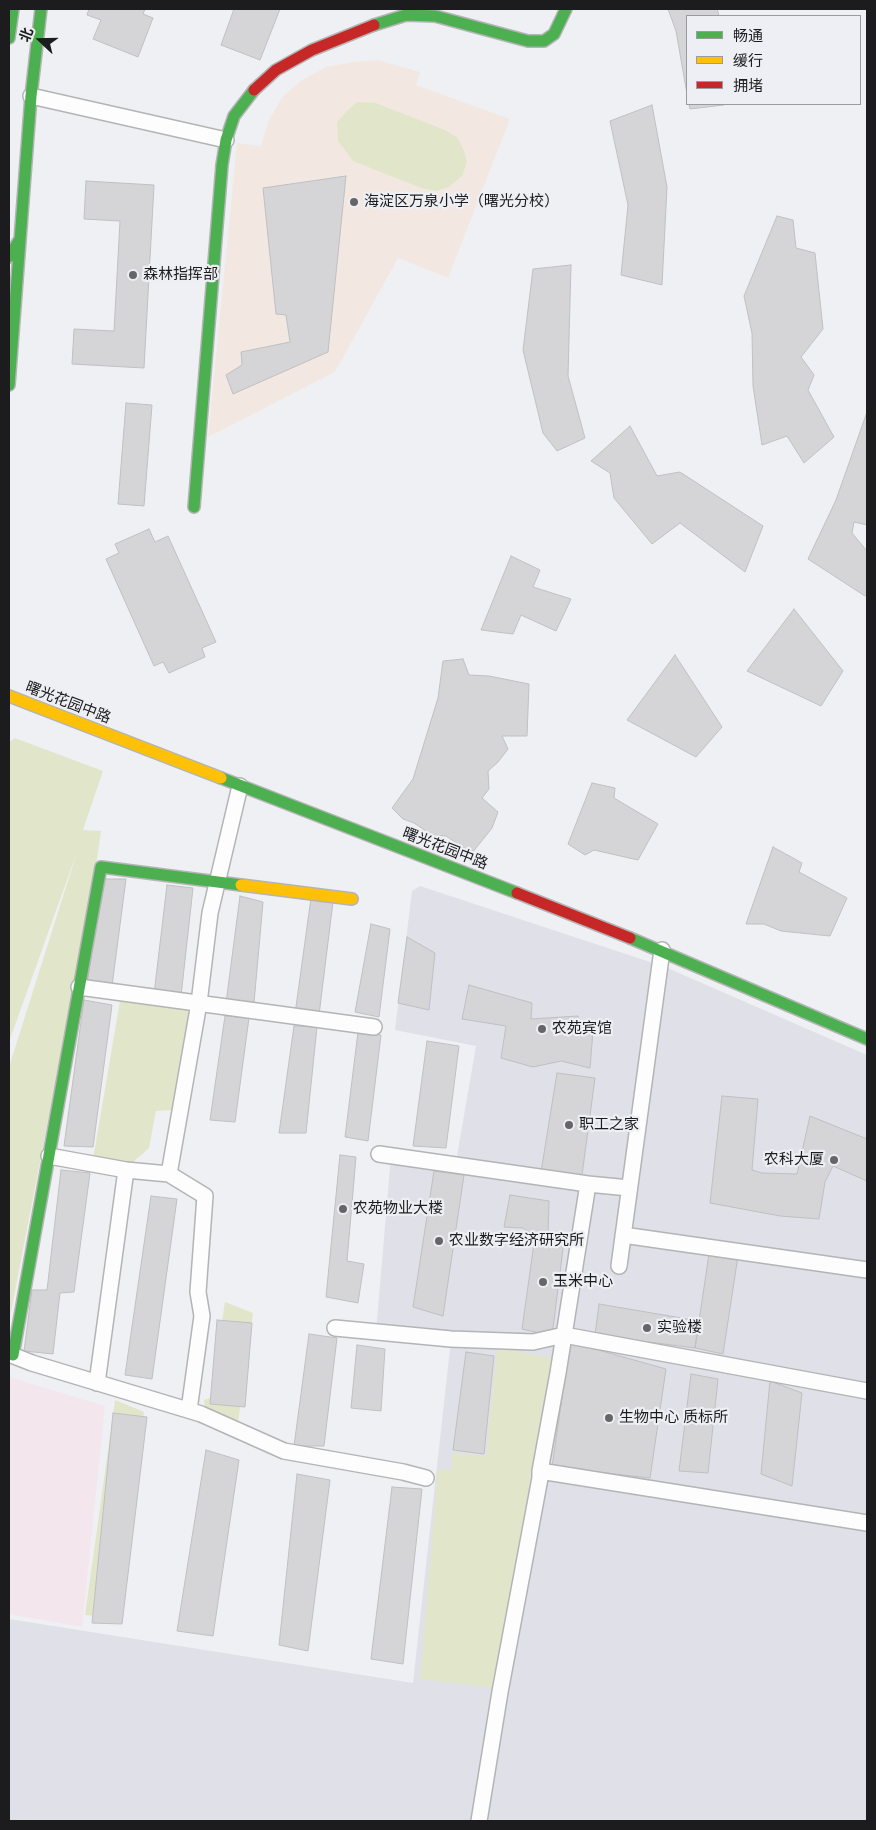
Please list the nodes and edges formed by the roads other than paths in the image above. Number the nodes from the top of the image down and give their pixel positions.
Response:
1 (13, 9) edge
2 (42, 9) edge
3 (566, 9) edge
4 (9, 38) edge
5 (31, 96) junction
6 (226, 140) junction
7 (20, 239) junction
8 (9, 257) edge
9 (9, 385) edge
10 (194, 507) dead end
11 (9, 696) edge
12 (240, 786) junction
13 (218, 881) junction
14 (352, 899) dead end
15 (662, 950) junction
16 (79, 987) junction
17 (199, 1003) junction
18 (374, 1028) dead end
19 (867, 1039) edge
20 (378, 1154) dead end
21 (49, 1156) junction
22 (126, 1170) junction
23 (169, 1174) junction
24 (588, 1184) junction
25 (629, 1188) junction
26 (623, 1235) junction
27 (619, 1266) dead end
28 (867, 1270) edge
29 (335, 1328) dead end
30 (564, 1335) junction
31 (11, 1355) edge
32 (97, 1383) junction
33 (867, 1391) edge
34 (188, 1410) junction
35 (540, 1471) junction
36 (426, 1478) dead end
37 (867, 1523) edge
38 (479, 1821) edge

1 - 4 main road
2 - 5 main road
3 - 6 main road
5 - 6 street
5 - 7 main road
6 - 10 main road
7 - 8 main road
7 - 9 main road
11 - 12 main road, 曙光花园中路
12 - 13 street
12 - 15 main road, 曙光花园中路
13 - 14 main road
13 - 16 main road
13 - 17 street
15 - 19 main road, 曙光花园中路
15 - 25 street
16 - 17 street
16 - 21 main road
17 - 18 street
17 - 23 street
20 - 24 street
21 - 22 street
21 - 31 main road
22 - 23 street
22 - 32 street
23 - 34 street
24 - 25 street
24 - 30 street
25 - 26 street
26 - 27 street
26 - 28 street
29 - 30 street
30 - 33 street
30 - 35 street
31 - 32 street
32 - 34 street
34 - 36 street
35 - 37 street
35 - 38 street

